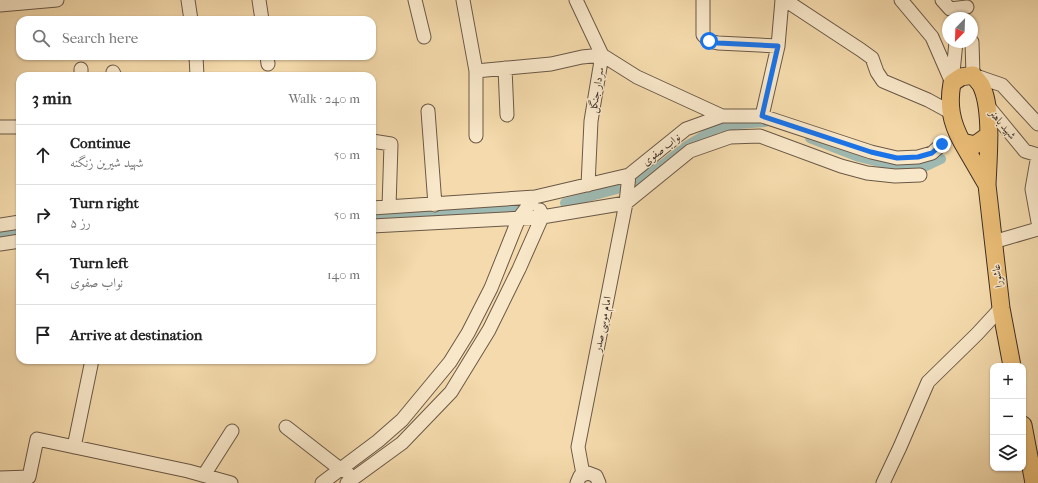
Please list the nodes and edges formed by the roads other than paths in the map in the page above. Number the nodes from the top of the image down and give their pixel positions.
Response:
1 (57, 0) edge
2 (188, 0) edge
3 (259, 0) edge
4 (415, 0) edge
5 (463, 0) edge
6 (576, 0) edge
7 (703, 0) edge
8 (783, 0) edge
9 (901, 0) edge
10 (0, 5) edge
11 (949, 7) edge
12 (967, 8) edge
13 (190, 16) edge
14 (261, 16) edge
15 (424, 37) dead end
16 (778, 46) junction
17 (955, 48) edge
18 (972, 48) edge
19 (602, 55) junction
20 (196, 60) edge
21 (505, 68) junction
22 (476, 71) junction
23 (197, 72) edge
24 (973, 75) junction
25 (952, 83) junction
26 (987, 105) junction
27 (428, 111) dead end
28 (950, 112) junction
29 (507, 115) dead end
30 (722, 116) junction
31 (762, 116) junction
32 (1038, 124) edge
33 (0, 127) edge
34 (16, 128) edge
35 (989, 135) junction
36 (476, 136) dead end
37 (376, 142) edge
38 (962, 142) junction
39 (942, 144) dead end
40 (1038, 155) edge
41 (629, 175) junction
42 (920, 175) dead end
43 (588, 185) junction
44 (987, 185) junction
45 (535, 197) junction
46 (626, 203) junction
47 (435, 204) junction
48 (389, 207) junction
49 (376, 208) edge
50 (520, 218) junction
51 (542, 218) junction
52 (1038, 222) edge
53 (16, 223) edge
54 (0, 225) edge
55 (376, 226) edge
56 (16, 242) edge
57 (993, 242) junction
58 (0, 244) edge
59 (1001, 308) junction
60 (1011, 363) edge
61 (91, 364) edge
62 (286, 427) dead end
63 (232, 431) dead end
64 (1025, 435) edge
65 (74, 447) junction
66 (340, 469) junction
67 (204, 475) junction
68 (0, 478) edge
69 (580, 478) edge
70 (597, 480) edge
71 (353, 481) edge
72 (231, 483) edge
73 (322, 483) edge
74 (610, 483) edge
75 (883, 483) edge
76 (1036, 483) edge

1 - 10 street
2 - 13 street
3 - 14 street
4 - 15 street
5 - 22 street
6 - 19 street, سردار جنگل
7 - 16 street
8 - 16 street
8 - 28 street
9 - 25 street
11 - 12 street
16 - 31 street
17 - 25 street
18 - 24 street
19 - 21 street
19 - 30 street
19 - 43 street, سردار جنگل
20 - 23 street
21 - 22 street
21 - 29 street
22 - 36 street
24 - 25 main road
24 - 26 main road, عاشورا
24 - 32 street
25 - 28 main road
26 - 35 main road, عاشورا
26 - 40 street, شهید باهنر
27 - 47 street
28 - 38 main road
30 - 31 street, نواب صفوی
30 - 41 street, نواب صفوی
31 - 39 street, نواب صفوی
33 - 34 street
35 - 38 main road
35 - 44 main road, عاشورا
37 - 48 street
38 - 44 main road
40 - 52 street
41 - 43 street, نواب صفوی
41 - 46 street, امام موسی صدر
42 - 46 street, نواب صفوی
43 - 45 street, نواب صفوی
44 - 57 main road, عاشورا
45 - 47 street, نواب صفوی
45 - 50 street
45 - 51 street
46 - 51 street, نواب صفوی
46 - 69 street, امام موسی صدر
47 - 48 street, نواب صفوی
48 - 49 street, نواب صفوی
50 - 51 street, نواب صفوی
50 - 55 street, نواب صفوی
50 - 66 street
51 - 71 street
52 - 57 street
53 - 54 street
56 - 58 street
57 - 59 main road, عاشورا
59 - 60 main road, عاشورا
59 - 75 street
61 - 65 street
62 - 66 street
63 - 67 street
64 - 76 main road
65 - 67 street
65 - 68 street
66 - 71 street
66 - 73 street
67 - 72 street
69 - 70 street
70 - 74 street

